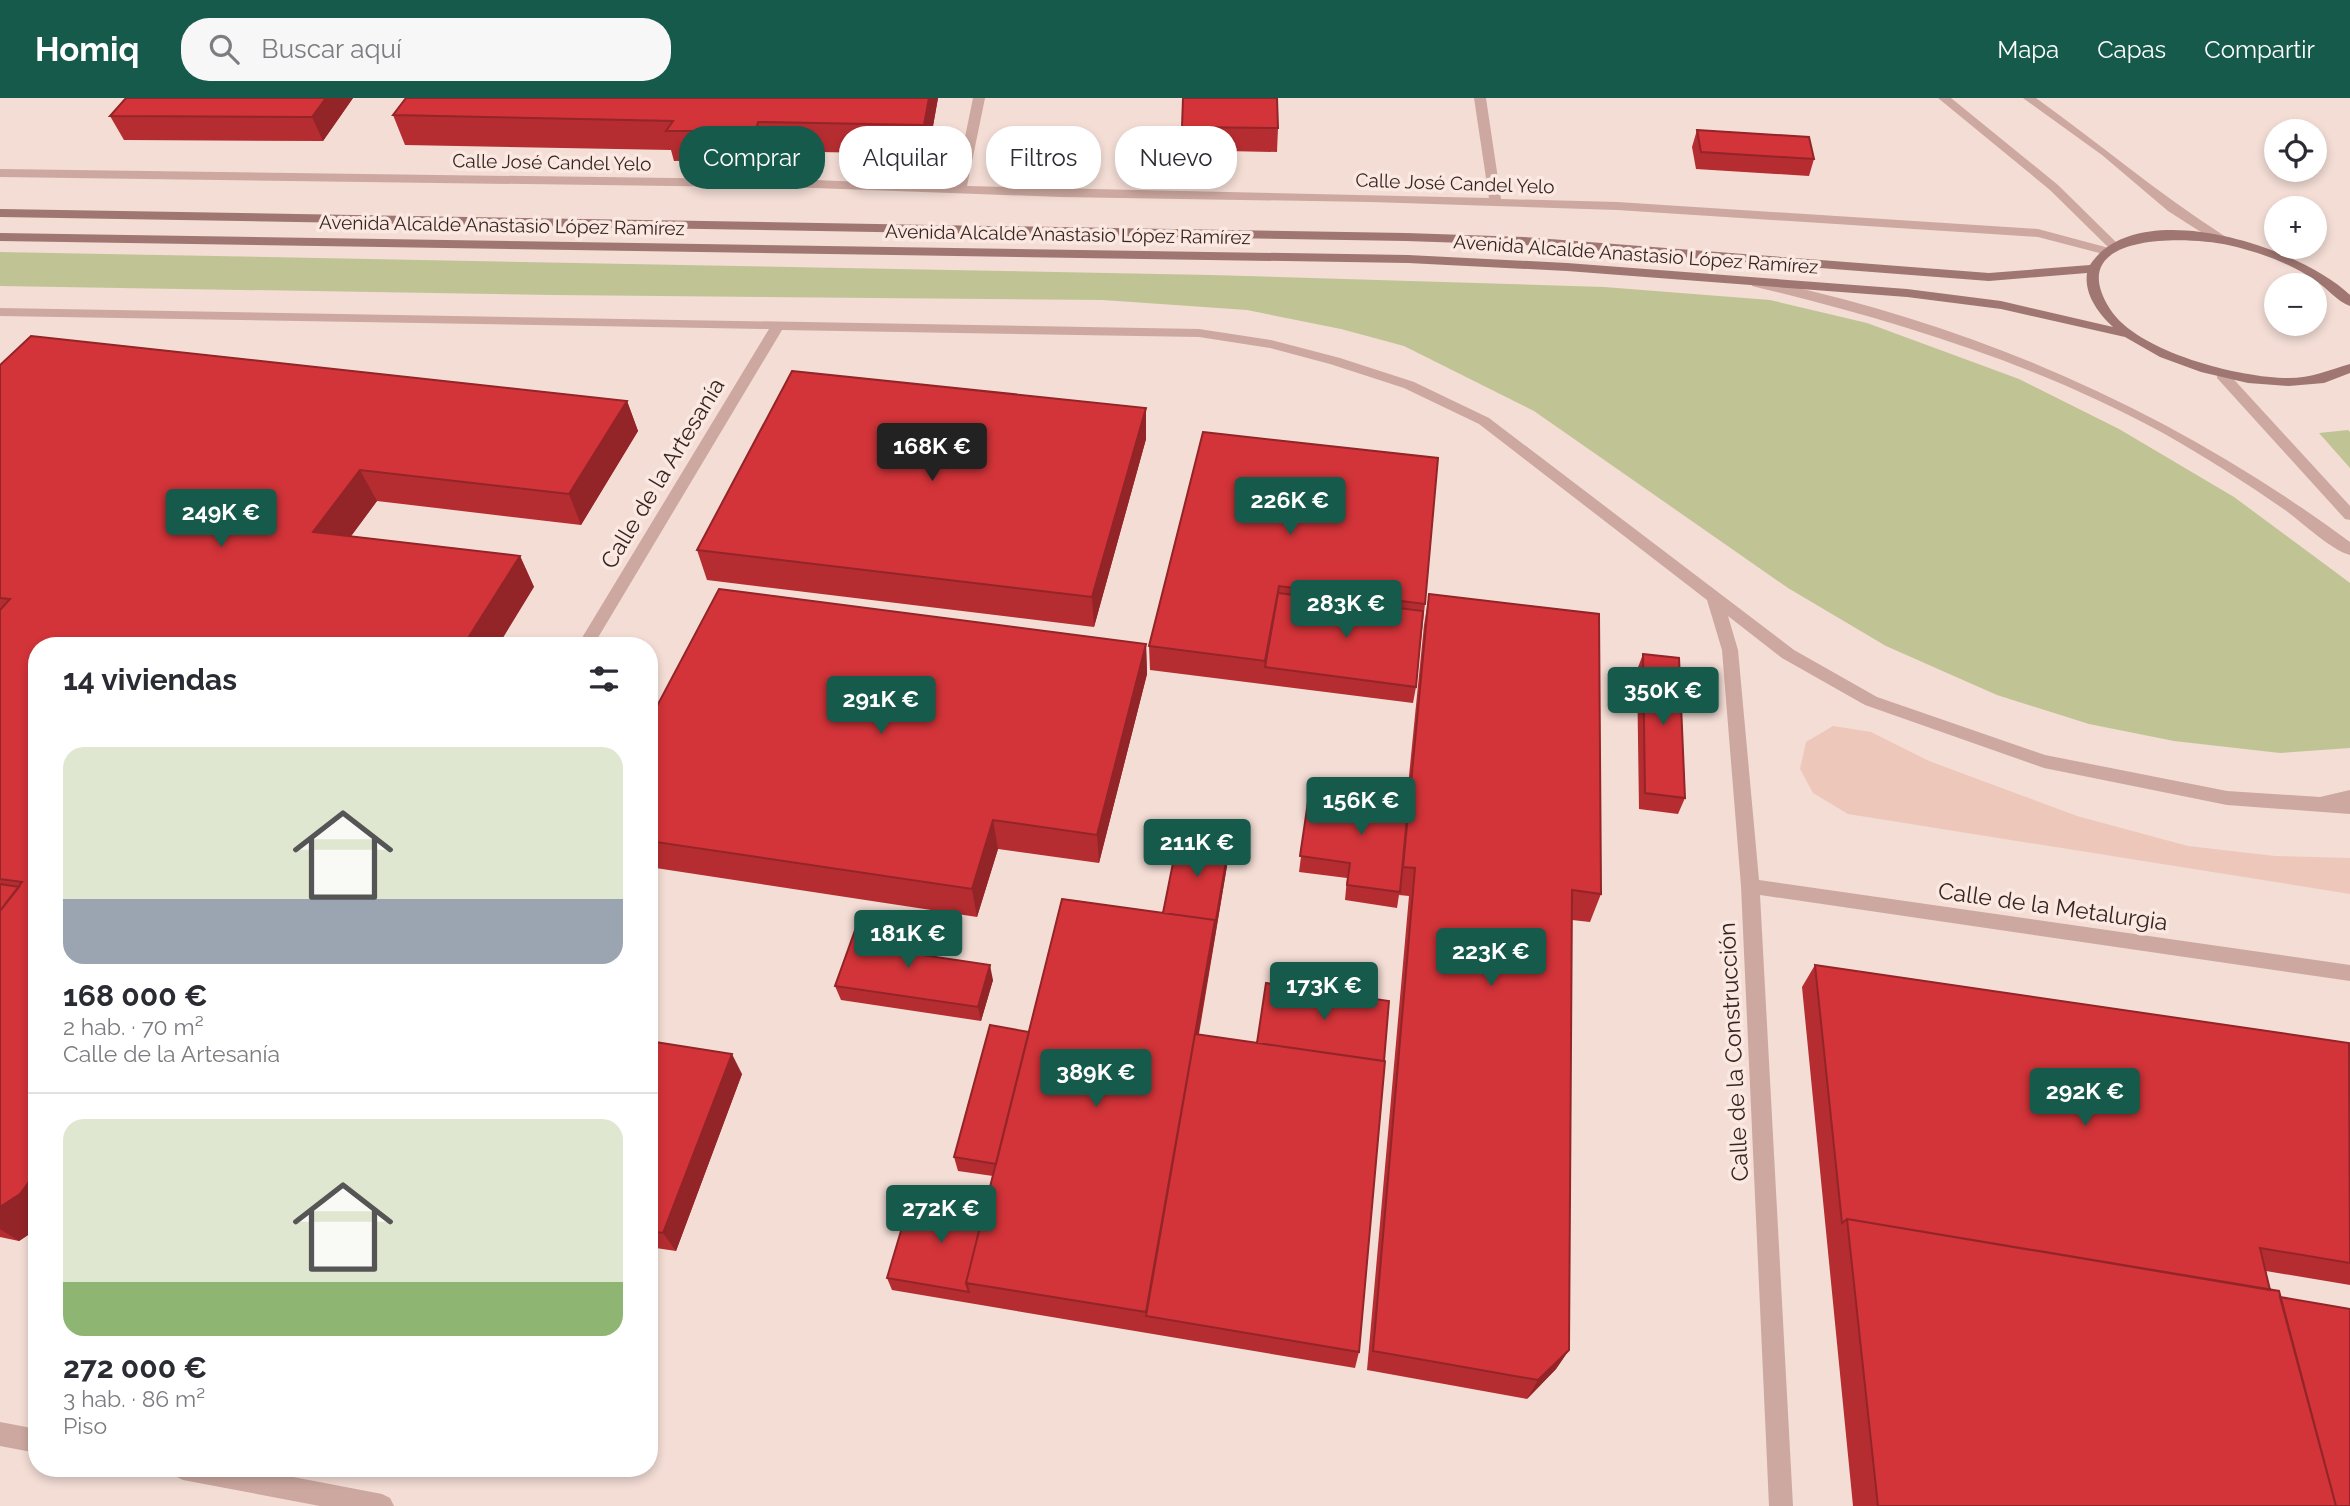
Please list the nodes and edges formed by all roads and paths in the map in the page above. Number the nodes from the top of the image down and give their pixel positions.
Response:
1 (979, 98) edge
2 (1480, 98) edge
3 (1944, 98) edge
4 (2029, 98) edge
5 (0, 173) edge
6 (960, 190) junction
7 (1496, 202) junction
8 (0, 213) edge
9 (0, 237) edge
10 (2222, 240) junction
11 (2111, 249) junction
12 (2305, 268) junction
13 (2093, 269) junction
14 (1737, 279) junction
15 (2350, 284) edge
16 (2350, 302) edge
17 (0, 313) edge
18 (779, 325) junction
19 (2131, 335) junction
20 (2349, 372) edge
21 (2222, 375) junction
22 (2350, 515) edge
23 (2350, 550) edge
24 (1714, 597) junction
25 (590, 637) edge
26 (2350, 797) edge
27 (2320, 804) junction
28 (2350, 807) edge
29 (1750, 886) junction
30 (2350, 973) edge
31 (0, 1434) edge
32 (28, 1439) edge
33 (230, 1477) edge
34 (382, 1506) edge
35 (1781, 1506) edge

1 - 6 street
2 - 7 street
3 - 11 street
4 - 10 street
5 - 6 street, Calle José Candel Yelo
6 - 7 street, Calle José Candel Yelo
7 - 11 street, Calle José Candel Yelo
8 - 13 street, Avenida Alcalde Anastasio López Ramírez
9 - 14 street, Avenida Alcalde Anastasio López Ramírez
10 - 11 street
10 - 12 street
11 - 13 street
12 - 15 street
12 - 16 street
13 - 19 street
14 - 19 street, Avenida Alcalde Anastasio López Ramírez
14 - 23 street
17 - 18 street
18 - 24 street
18 - 25 street, Calle de la Artesanía
19 - 21 street
20 - 21 street
21 - 22 street
24 - 27 street
24 - 29 street, Calle de la Construcción
26 - 27 street
27 - 28 street
29 - 30 street, Calle de la Metalurgia
29 - 35 street, Calle de la Construcción
31 - 32 street
33 - 34 street

